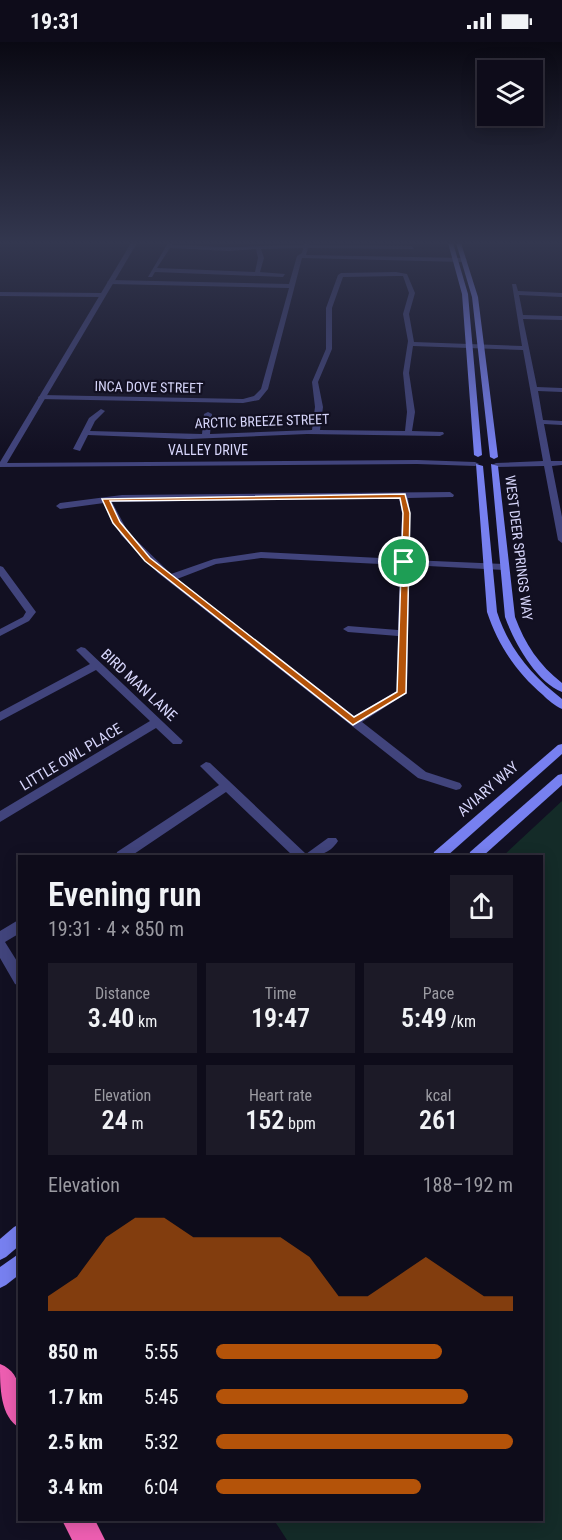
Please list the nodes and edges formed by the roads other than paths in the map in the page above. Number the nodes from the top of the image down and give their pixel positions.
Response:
1 (91, 313) edge
2 (285, 313) edge
3 (329, 313) edge
4 (406, 313) edge
5 (469, 313) edge
6 (475, 313) edge
7 (519, 313) edge
8 (520, 316) junction
9 (562, 318) edge
10 (411, 344) junction
11 (475, 346) junction
12 (526, 348) junction
13 (533, 389) junction
14 (562, 390) edge
15 (42, 397) junction
16 (101, 411) dead end
17 (208, 414) dead end
18 (539, 422) junction
19 (562, 423) edge
20 (316, 432) junction
21 (86, 433) junction
22 (408, 434) junction
23 (440, 434) dead end
24 (206, 436) junction
25 (77, 448) dead end
26 (476, 461) junction
27 (495, 462) junction
28 (542, 464) junction
29 (562, 464) edge
30 (1, 465) edge
31 (558, 494) edge
32 (450, 495) dead end
33 (403, 496) junction
34 (106, 499) junction
35 (60, 506) dead end
36 (560, 519) edge
37 (562, 540) edge
38 (404, 562) junction
39 (488, 566) junction
40 (504, 567) junction
41 (0, 568) edge
42 (170, 578) junction
43 (348, 629) dead end
44 (0, 633) edge
45 (402, 633) junction
46 (81, 650) dead end
47 (96, 665) junction
48 (562, 688) edge
49 (562, 705) edge
50 (0, 717) edge
51 (157, 722) junction
52 (353, 722) junction
53 (177, 741) dead end
54 (562, 748) edge
55 (206, 766) dead end
56 (562, 778) edge
57 (226, 786) junction
58 (456, 786) dead end
59 (0, 817) edge
60 (332, 841) dead end
61 (123, 855) edge
62 (300, 855) edge
63 (313, 855) edge
64 (440, 855) edge
65 (476, 855) edge
66 (18, 926) edge
67 (0, 938) edge
68 (0, 945) edge
69 (18, 976) edge
70 (18, 1235) edge
71 (0, 1251) edge
72 (18, 1264) edge
73 (0, 1280) edge
74 (0, 1377) edge
75 (18, 1409) edge
76 (79, 1521) edge
77 (89, 1540) edge

1 - 15 street
2 - 15 street, INCA DOVE STREET
3 - 20 street
4 - 10 street
5 - 11 main road, WEST DEER SPRINGS WAY
6 - 11 main road, WEST DEER SPRINGS WAY
7 - 8 street
8 - 9 street
8 - 12 street
10 - 11 street
10 - 22 street
11 - 12 street
11 - 26 main road, WEST DEER SPRINGS WAY
11 - 27 main road, WEST DEER SPRINGS WAY
12 - 13 street
13 - 14 street
13 - 18 street
15 - 30 street
16 - 21 street
17 - 24 street
18 - 19 street
18 - 28 street
20 - 22 street, ARCTIC BREEZE STREET
20 - 24 street, ARCTIC BREEZE STREET
21 - 24 street, ARCTIC BREEZE STREET
21 - 25 street
22 - 23 street, ARCTIC BREEZE STREET
26 - 27 main road
26 - 30 street, VALLEY DRIVE
26 - 39 main road, WEST DEER SPRINGS WAY
27 - 28 street
27 - 40 main road, WEST DEER SPRINGS WAY
28 - 29 street
28 - 31 street
31 - 36 street
32 - 33 street
33 - 34 street
33 - 38 street
34 - 35 street
34 - 42 street
36 - 37 street
38 - 39 street
38 - 42 street
38 - 45 street
39 - 40 street
39 - 49 main road, WEST DEER SPRINGS WAY
40 - 48 main road, WEST DEER SPRINGS WAY
41 - 44 street
42 - 52 street
43 - 45 street
45 - 52 street
46 - 47 street, BIRD MAN LANE
47 - 50 street
47 - 51 street, BIRD MAN LANE
51 - 53 street, BIRD MAN LANE
51 - 59 street, LITTLE OWL PLACE
52 - 58 street
54 - 64 main road, AVIARY WAY
55 - 57 street
56 - 65 main road
57 - 61 street
57 - 62 street
60 - 63 street
66 - 67 street
68 - 69 street
70 - 71 main road
72 - 73 main road
74 - 75 highway
76 - 77 highway

